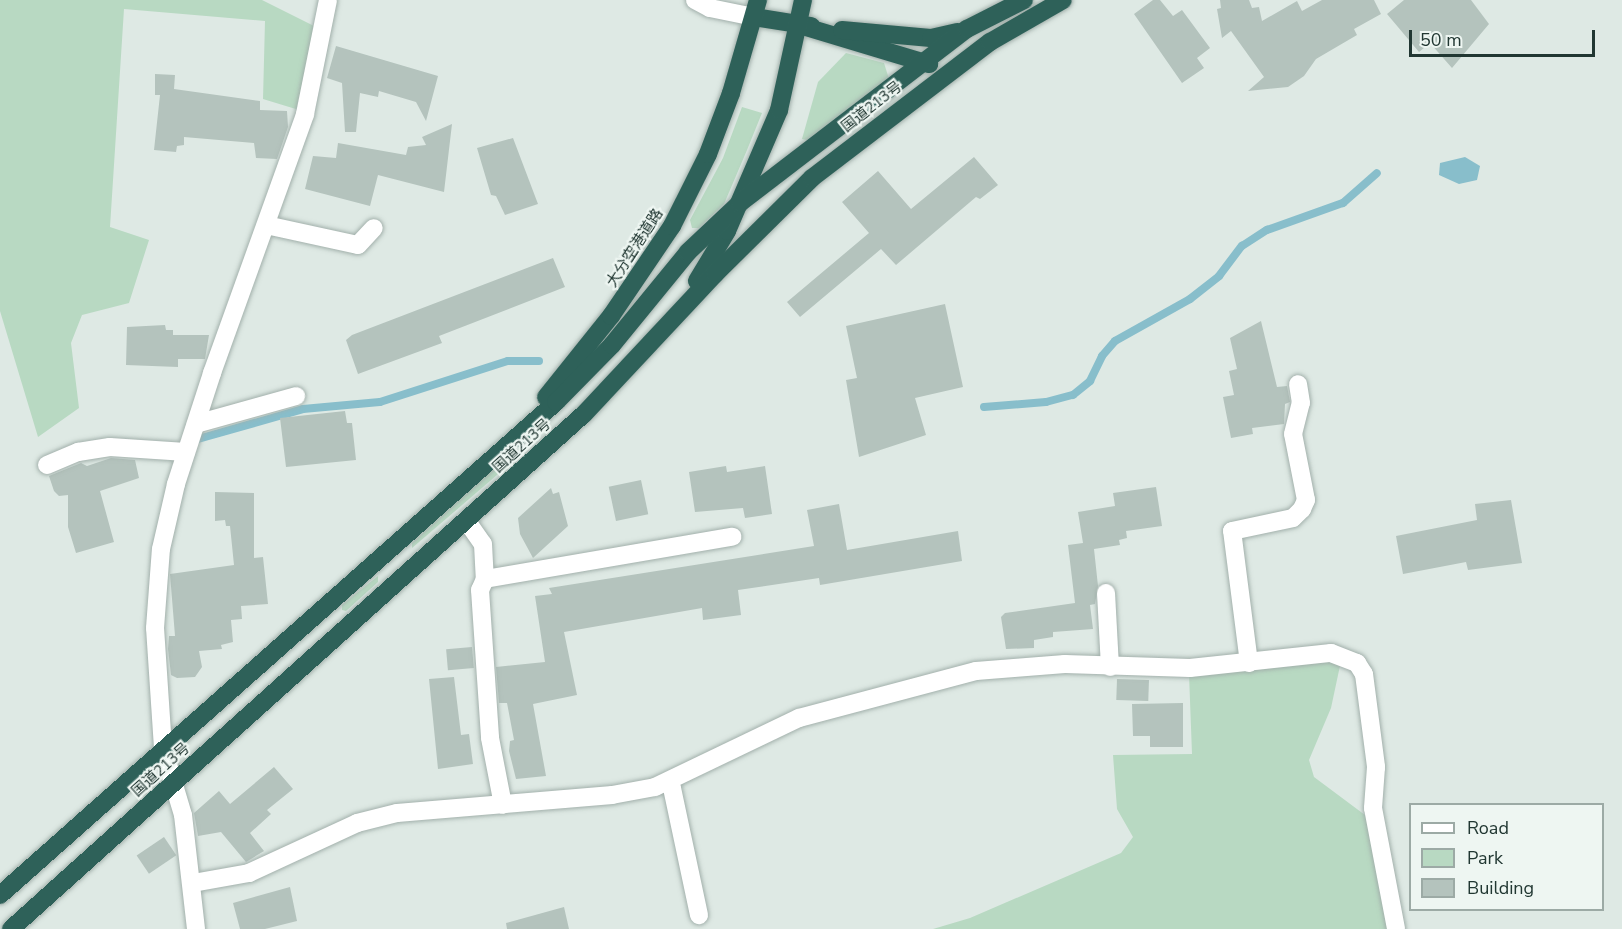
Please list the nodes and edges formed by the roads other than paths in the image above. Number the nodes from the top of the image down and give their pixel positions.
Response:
1 (328, 0) edge
2 (695, 0) edge
3 (803, 0) edge
4 (1024, 0) edge
5 (1063, 0) edge
6 (756, 9) edge
7 (1037, 15) junction
8 (800, 25) junction
9 (967, 29) junction
10 (920, 64) junction
11 (740, 203) junction
12 (266, 225) junction
13 (374, 228) dead end
14 (657, 336) junction
15 (1298, 384) dead end
16 (296, 396) dead end
17 (196, 424) junction
18 (186, 452) junction
19 (47, 465) dead end
20 (472, 474) junction
21 (466, 520) junction
22 (732, 537) dead end
23 (485, 579) junction
24 (1106, 593) dead end
25 (1249, 663) junction
26 (1110, 667) junction
27 (163, 748) junction
28 (174, 783) junction
29 (667, 783) junction
30 (503, 805) junction
31 (193, 883) junction
32 (0, 896) edge
33 (699, 915) dead end
34 (11, 929) edge
35 (196, 929) edge
36 (1396, 929) edge

1 - 12 street
2 - 6 street
3 - 8 highway
4 - 9 highway, 国道213号
5 - 7 highway, 国道213号
6 - 8 highway
6 - 20 highway, 大分空港道路
7 - 10 highway
7 - 14 highway, 国道213号
8 - 9 highway
8 - 10 highway
8 - 11 highway
9 - 10 highway, 国道213号
10 - 11 highway, 国道213号
11 - 14 highway
11 - 20 highway, 国道213号
12 - 13 street
12 - 17 street
14 - 21 highway, 国道213号
15 - 25 street
16 - 17 street
17 - 18 street
18 - 19 street
18 - 27 street
20 - 27 highway, 国道213号
21 - 23 street
21 - 28 highway, 国道213号
22 - 23 street
23 - 30 street
24 - 26 street
25 - 26 street
25 - 36 street
26 - 29 street
27 - 28 street
27 - 32 highway, 国道213号
28 - 31 street
28 - 34 highway, 国道213号
29 - 30 street
29 - 33 street
30 - 31 street
31 - 35 street

